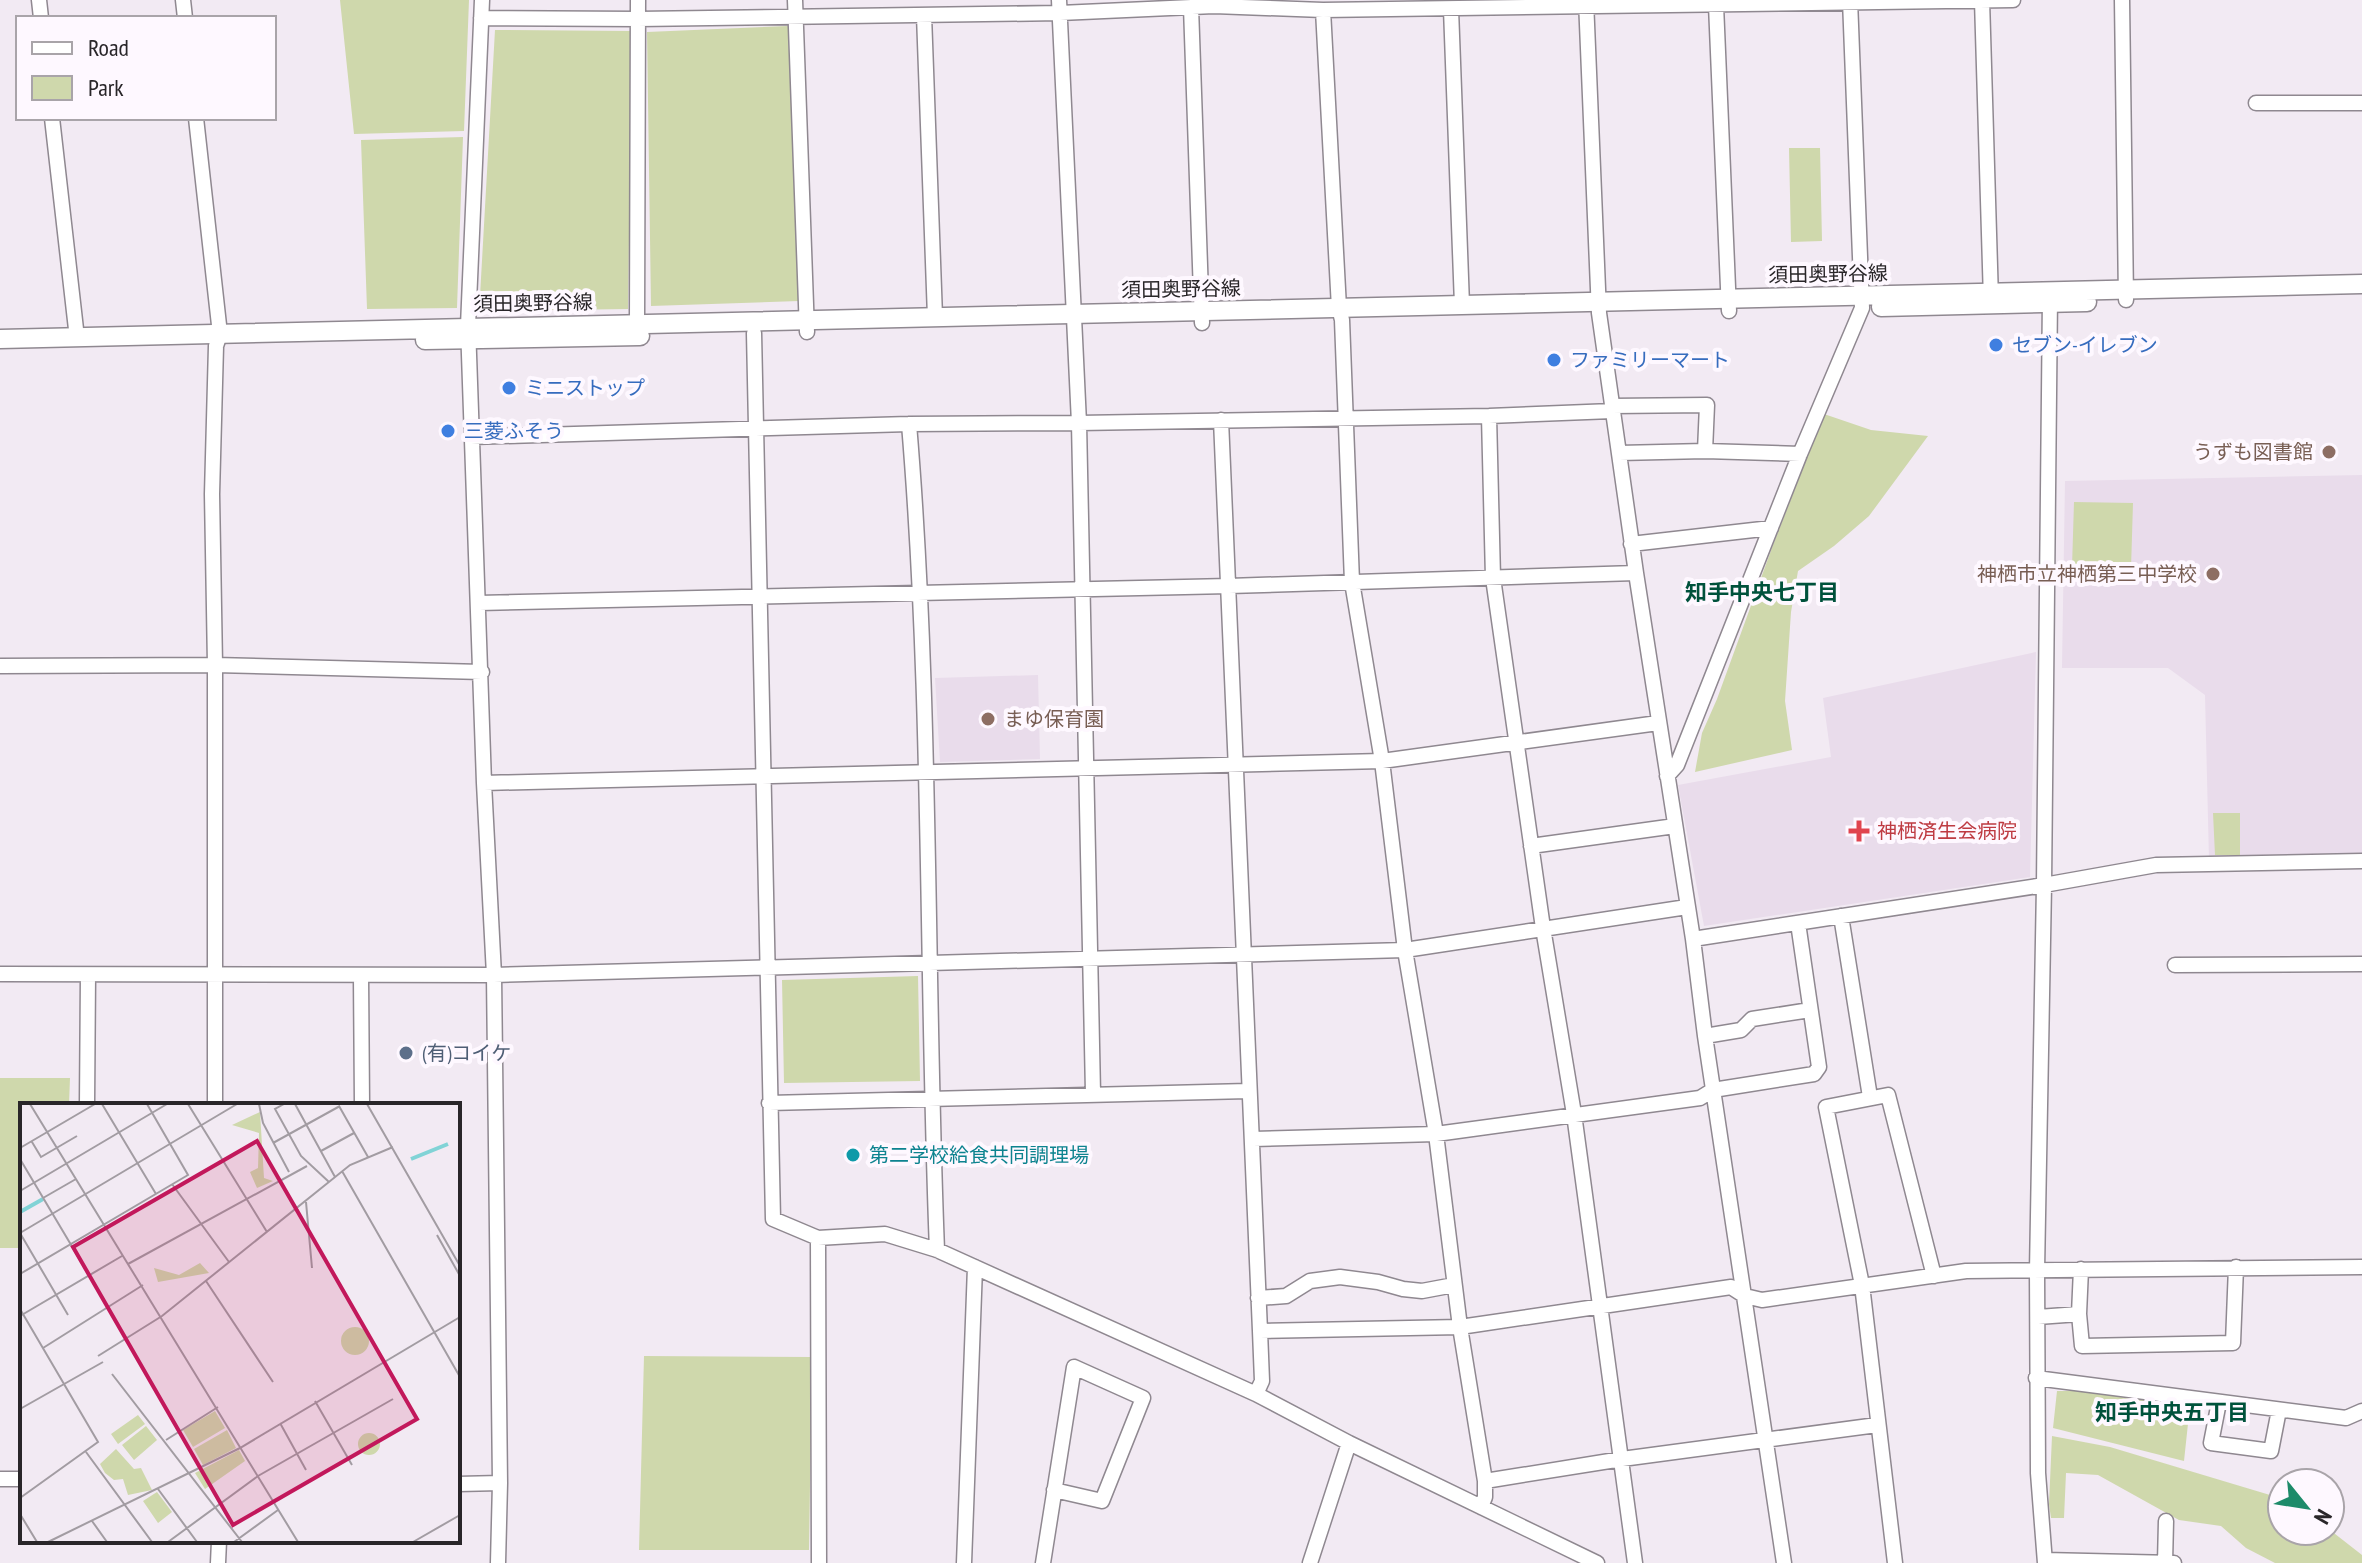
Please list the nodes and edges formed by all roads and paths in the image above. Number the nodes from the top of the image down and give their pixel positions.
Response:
1 (482, 0) edge
2 (638, 0) edge
3 (795, 0) edge
4 (1982, 0) edge
5 (2013, 0) edge
6 (2122, 0) edge
7 (1850, 1) edge
8 (1948, 1) edge
9 (1586, 3) edge
10 (1716, 5) junction
11 (1060, 7) edge
12 (1191, 7) junction
13 (1451, 9) junction
14 (1323, 10) junction
15 (924, 15) junction
16 (481, 18) junction
17 (796, 18) junction
18 (638, 19) junction
19 (2256, 103) dead end
20 (2362, 103) edge
21 (52, 120) edge
22 (196, 120) edge
23 (2362, 284) edge
24 (2126, 294) junction
25 (2362, 296) edge
26 (2050, 297) junction
27 (1991, 299) junction
28 (1862, 302) junction
29 (1462, 305) junction
30 (1729, 305) junction
31 (1598, 308) junction
32 (1340, 314) junction
33 (935, 317) junction
34 (1202, 317) junction
35 (1073, 320) junction
36 (637, 323) junction
37 (807, 326) junction
38 (468, 333) junction
39 (754, 333) junction
40 (77, 338) junction
41 (0, 339) edge
42 (218, 340) junction
43 (0, 350) edge
44 (1612, 408) junction
45 (1489, 416) junction
46 (1346, 417) junction
47 (1221, 420) junction
48 (1079, 423) junction
49 (909, 424) junction
50 (756, 430) junction
51 (471, 437) junction
52 (1705, 451) junction
53 (1619, 453) junction
54 (1800, 454) junction
55 (1771, 528) junction
56 (1631, 544) junction
57 (1636, 573) junction
58 (1493, 578) junction
59 (1352, 582) junction
60 (1229, 586) junction
61 (1083, 588) junction
62 (920, 592) junction
63 (760, 595) junction
64 (479, 603) junction
65 (215, 665) junction
66 (0, 666) edge
67 (482, 672) junction
68 (1658, 723) junction
69 (1516, 742) junction
70 (1382, 761) junction
71 (1237, 765) junction
72 (1087, 770) junction
73 (925, 773) junction
74 (763, 776) junction
75 (1667, 776) junction
76 (484, 783) junction
77 (1675, 826) junction
78 (1531, 846) junction
79 (2362, 861) edge
80 (2044, 885) junction
81 (1687, 907) junction
82 (1841, 916) junction
83 (1798, 923) junction
84 (1543, 928) junction
85 (1693, 939) junction
86 (1405, 950) junction
87 (1243, 955) junction
88 (1091, 959) junction
89 (929, 962) junction
90 (2362, 964) edge
91 (2175, 965) dead end
92 (768, 967) junction
93 (0, 974) edge
94 (88, 975) junction
95 (494, 975) junction
96 (213, 976) junction
97 (361, 976) junction
98 (1810, 1010) junction
99 (1705, 1036) junction
100 (1713, 1090) junction
101 (1248, 1091) junction
102 (1093, 1093) junction
103 (1870, 1097) junction
104 (931, 1098) junction
105 (87, 1103) edge
106 (215, 1103) edge
107 (362, 1103) edge
108 (769, 1103) junction
109 (1574, 1114) junction
110 (1436, 1134) junction
111 (1253, 1139) junction
112 (818, 1238) junction
113 (937, 1250) junction
114 (975, 1267) junction
115 (2236, 1267) junction
116 (2362, 1267) edge
117 (2081, 1269) junction
118 (2037, 1271) junction
119 (1934, 1276) junction
120 (1454, 1285) junction
121 (1862, 1285) junction
122 (1745, 1296) junction
123 (1258, 1298) junction
124 (1599, 1306) junction
125 (2079, 1314) junction
126 (2038, 1317) junction
127 (1460, 1327) junction
128 (1260, 1331) junction
129 (2036, 1378) junction
130 (1256, 1394) junction
131 (2219, 1402) junction
132 (2279, 1410) junction
133 (2362, 1411) edge
134 (1877, 1425) junction
135 (1765, 1440) junction
136 (1349, 1443) junction
137 (1622, 1459) junction
138 (1485, 1481) junction
139 (500, 1483) junction
140 (460, 1484) edge
141 (1054, 1490) junction
142 (1481, 1507) junction
143 (2166, 1521) dead end
144 (219, 1543) edge
145 (2045, 1562) edge
146 (218, 1563) edge
147 (498, 1563) edge
148 (819, 1563) edge
149 (964, 1563) edge
150 (1043, 1563) edge
151 (1310, 1563) edge
152 (1597, 1563) edge
153 (1635, 1563) edge
154 (1784, 1563) edge
155 (1895, 1563) edge
156 (2165, 1563) edge
157 (2174, 1563) edge

1 - 16 street
2 - 18 street
3 - 17 street
4 - 5 street
4 - 8 street
4 - 27 street
6 - 24 street
7 - 8 street
7 - 10 street
7 - 28 street
9 - 10 street
9 - 13 street
9 - 31 street
10 - 30 street
11 - 12 street
11 - 15 street
11 - 35 street
12 - 14 street
12 - 34 street
13 - 14 street
13 - 29 street
14 - 32 street
15 - 17 street
15 - 33 street
16 - 18 street
16 - 38 street
17 - 18 street
17 - 37 street
18 - 36 street
19 - 20 street
21 - 40 street
22 - 42 street
23 - 24 main road, 須田奥野谷線
24 - 25 main road, 須田奥野谷線
24 - 26 main road, 須田奥野谷線
26 - 27 main road, 須田奥野谷線
26 - 80 street
27 - 28 main road, 須田奥野谷線
28 - 30 main road, 須田奥野谷線
28 - 54 street
29 - 31 main road, 須田奥野谷線
29 - 32 main road, 須田奥野谷線
30 - 31 main road, 須田奥野谷線
31 - 32 main road, 須田奥野谷線
31 - 44 street
32 - 34 main road, 須田奥野谷線
32 - 46 street
33 - 35 main road, 須田奥野谷線
33 - 37 main road, 須田奥野谷線
34 - 35 main road, 須田奥野谷線
35 - 37 main road, 須田奥野谷線
35 - 48 street
36 - 37 main road, 須田奥野谷線
36 - 38 main road, 須田奥野谷線
37 - 39 main road, 須田奥野谷線
38 - 39 main road, 須田奥野谷線
38 - 42 main road, 須田奥野谷線
38 - 51 street
39 - 50 street
40 - 41 main road, 須田奥野谷線
40 - 42 main road, 須田奥野谷線
42 - 43 main road, 須田奥野谷線
42 - 65 street
44 - 45 street
44 - 52 street
44 - 53 street
45 - 46 street
45 - 58 street
46 - 47 street
46 - 59 street
47 - 48 street
47 - 60 street
48 - 49 street
48 - 61 street
49 - 50 street
49 - 62 street
50 - 51 street
50 - 63 street
51 - 64 street
52 - 53 street
52 - 54 street
53 - 56 street
54 - 55 street
55 - 56 street
55 - 75 street
56 - 57 street
57 - 58 street
57 - 68 street
58 - 59 street
58 - 69 street
59 - 60 street
59 - 70 street
60 - 61 street
60 - 71 street
61 - 62 street
61 - 72 street
62 - 63 street
62 - 73 street
63 - 64 street
63 - 74 street
64 - 67 street
65 - 66 street
65 - 67 street
65 - 96 street
67 - 76 street
68 - 69 street
68 - 75 street
69 - 70 street
69 - 78 street
70 - 71 street
70 - 86 street
71 - 72 street
71 - 87 street
72 - 73 street
72 - 88 street
73 - 74 street
73 - 89 street
74 - 76 street
74 - 92 street
75 - 77 street
76 - 95 street
77 - 78 street
77 - 81 street
78 - 84 street
79 - 80 street
80 - 82 street
80 - 118 street
81 - 84 street
81 - 85 street
82 - 83 street
82 - 103 street
83 - 85 street
83 - 98 street
84 - 86 street
84 - 109 street
85 - 99 street
86 - 87 street
86 - 110 street
87 - 88 street
87 - 101 street
88 - 89 street
88 - 102 street
89 - 92 street
89 - 104 street
90 - 91 street
92 - 95 street
92 - 108 street
93 - 94 street
94 - 96 street
94 - 105 street
95 - 97 street
95 - 139 street
96 - 97 street
96 - 106 street
97 - 107 street
98 - 99 street
98 - 100 street
99 - 100 street
100 - 109 street
100 - 122 street
101 - 102 street
101 - 111 street
102 - 104 street
103 - 119 street
103 - 121 street
104 - 108 street
104 - 113 street
108 - 112 street
109 - 110 street
109 - 124 street
110 - 111 street
110 - 120 street
111 - 123 street
112 - 113 street
112 - 148 street
113 - 114 street
114 - 130 street
114 - 149 street
115 - 116 street
115 - 117 street
115 - 125 street
117 - 118 street
117 - 125 street
118 - 119 street
118 - 126 street
119 - 121 street
120 - 123 street
120 - 127 street
121 - 122 street
121 - 134 street
122 - 124 street
122 - 135 street
123 - 128 street
124 - 127 street
124 - 137 street
125 - 126 street
126 - 129 street
127 - 128 street
127 - 138 street
128 - 130 street
129 - 131 street
129 - 145 street
130 - 136 street
131 - 132 street
131 - 132 street
132 - 133 street
134 - 135 street
134 - 155 street
135 - 137 street
135 - 154 street
136 - 142 street
136 - 151 street
137 - 138 street
137 - 153 street
138 - 142 street
139 - 140 street
139 - 147 street
141 - 141 street
141 - 150 street
142 - 152 street
143 - 156 street
144 - 146 street
145 - 156 street
156 - 157 street

